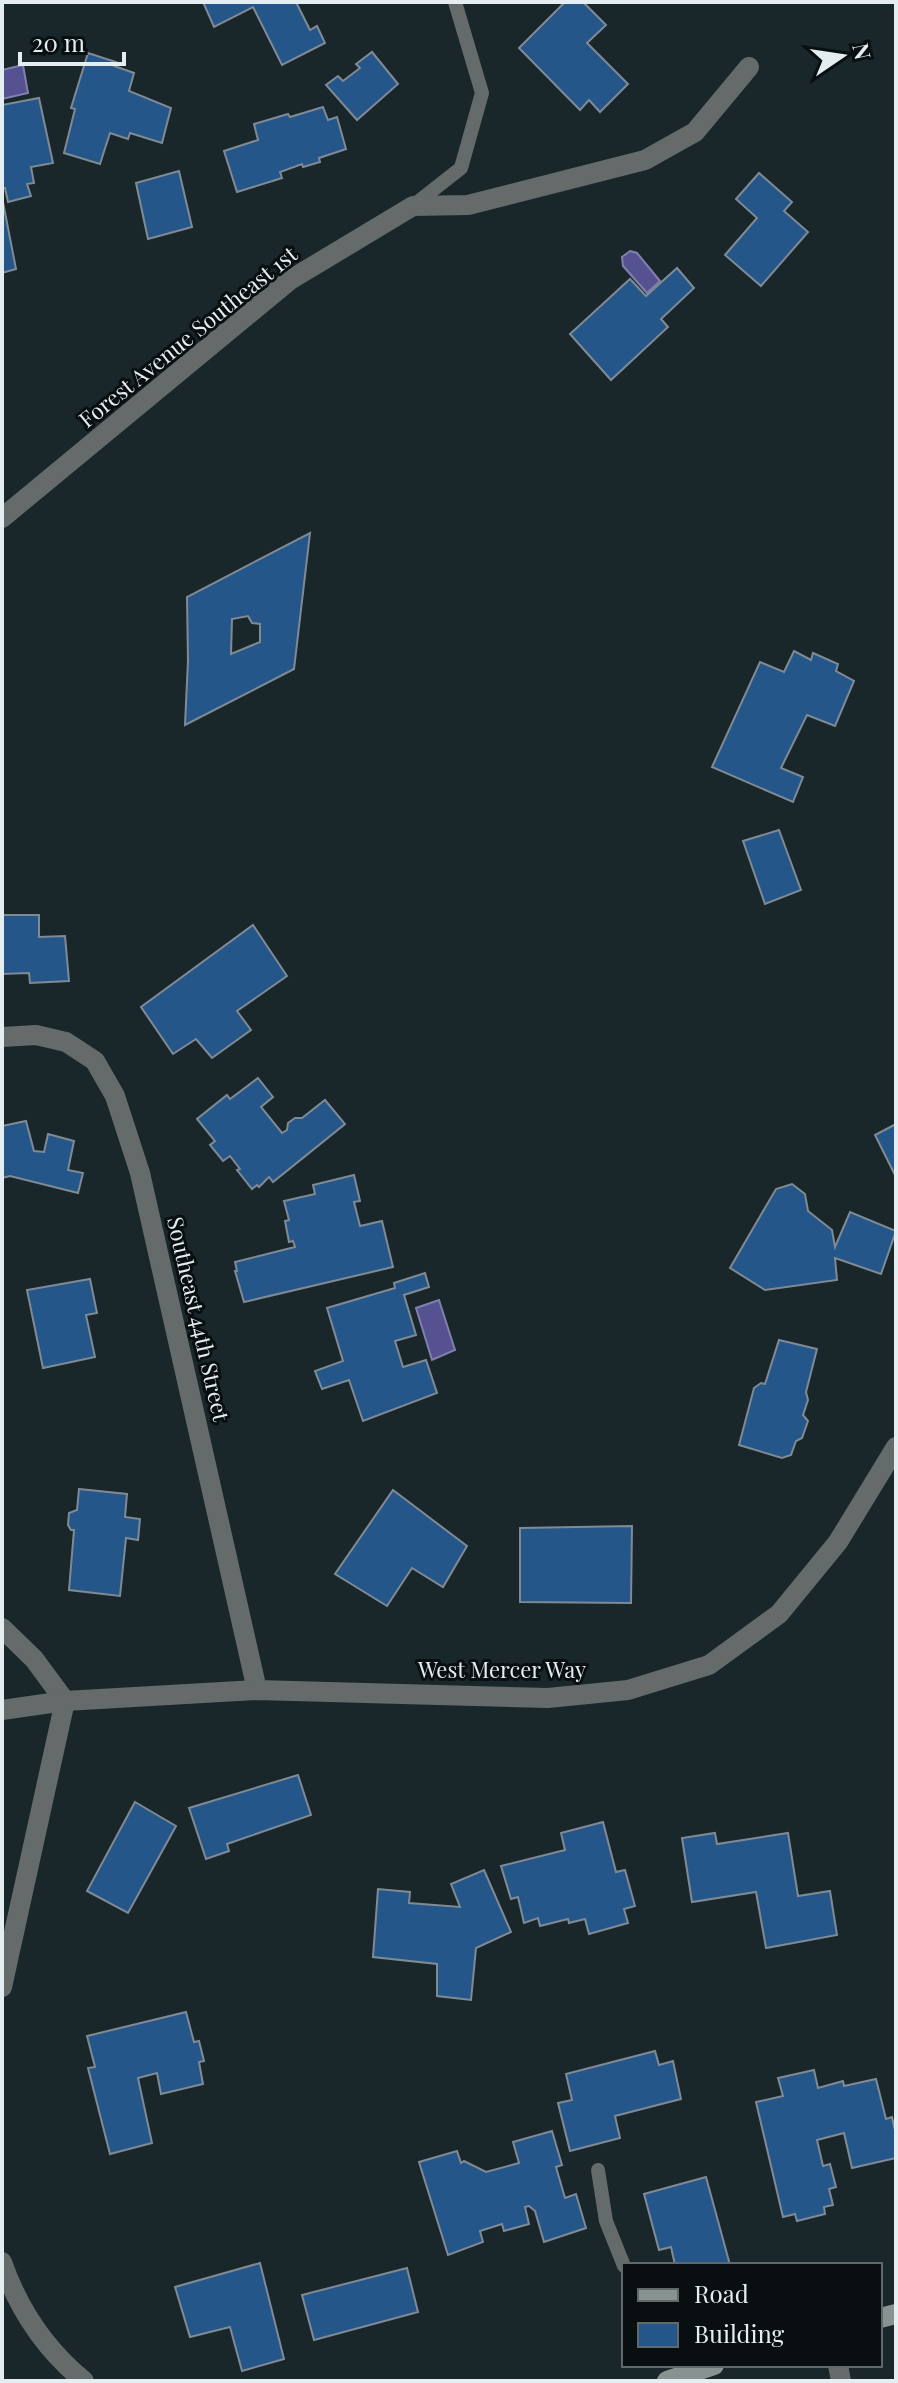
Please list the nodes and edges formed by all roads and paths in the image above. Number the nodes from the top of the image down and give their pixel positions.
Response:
1 (455, 2) edge
2 (749, 67) dead end
3 (413, 206) junction
4 (2, 518) edge
5 (2, 1037) edge
6 (896, 1447) edge
7 (2, 1628) edge
8 (257, 1690) junction
9 (65, 1701) junction
10 (2, 1710) edge
11 (2, 1987) edge
12 (598, 2170) dead end
13 (2, 2262) edge
14 (623, 2263) edge
15 (708, 2367) edge
16 (84, 2381) edge
17 (668, 2381) edge

1 - 3 lane
2 - 3 street
3 - 4 street, Forest Avenue Southeast 1st
5 - 8 street, Southeast 44th Street
6 - 8 street, West Mercer Way
7 - 9 street
8 - 9 street, West Mercer Way
9 - 10 street, West Mercer Way
9 - 11 street
12 - 14 lane
13 - 16 street
15 - 17 main road

